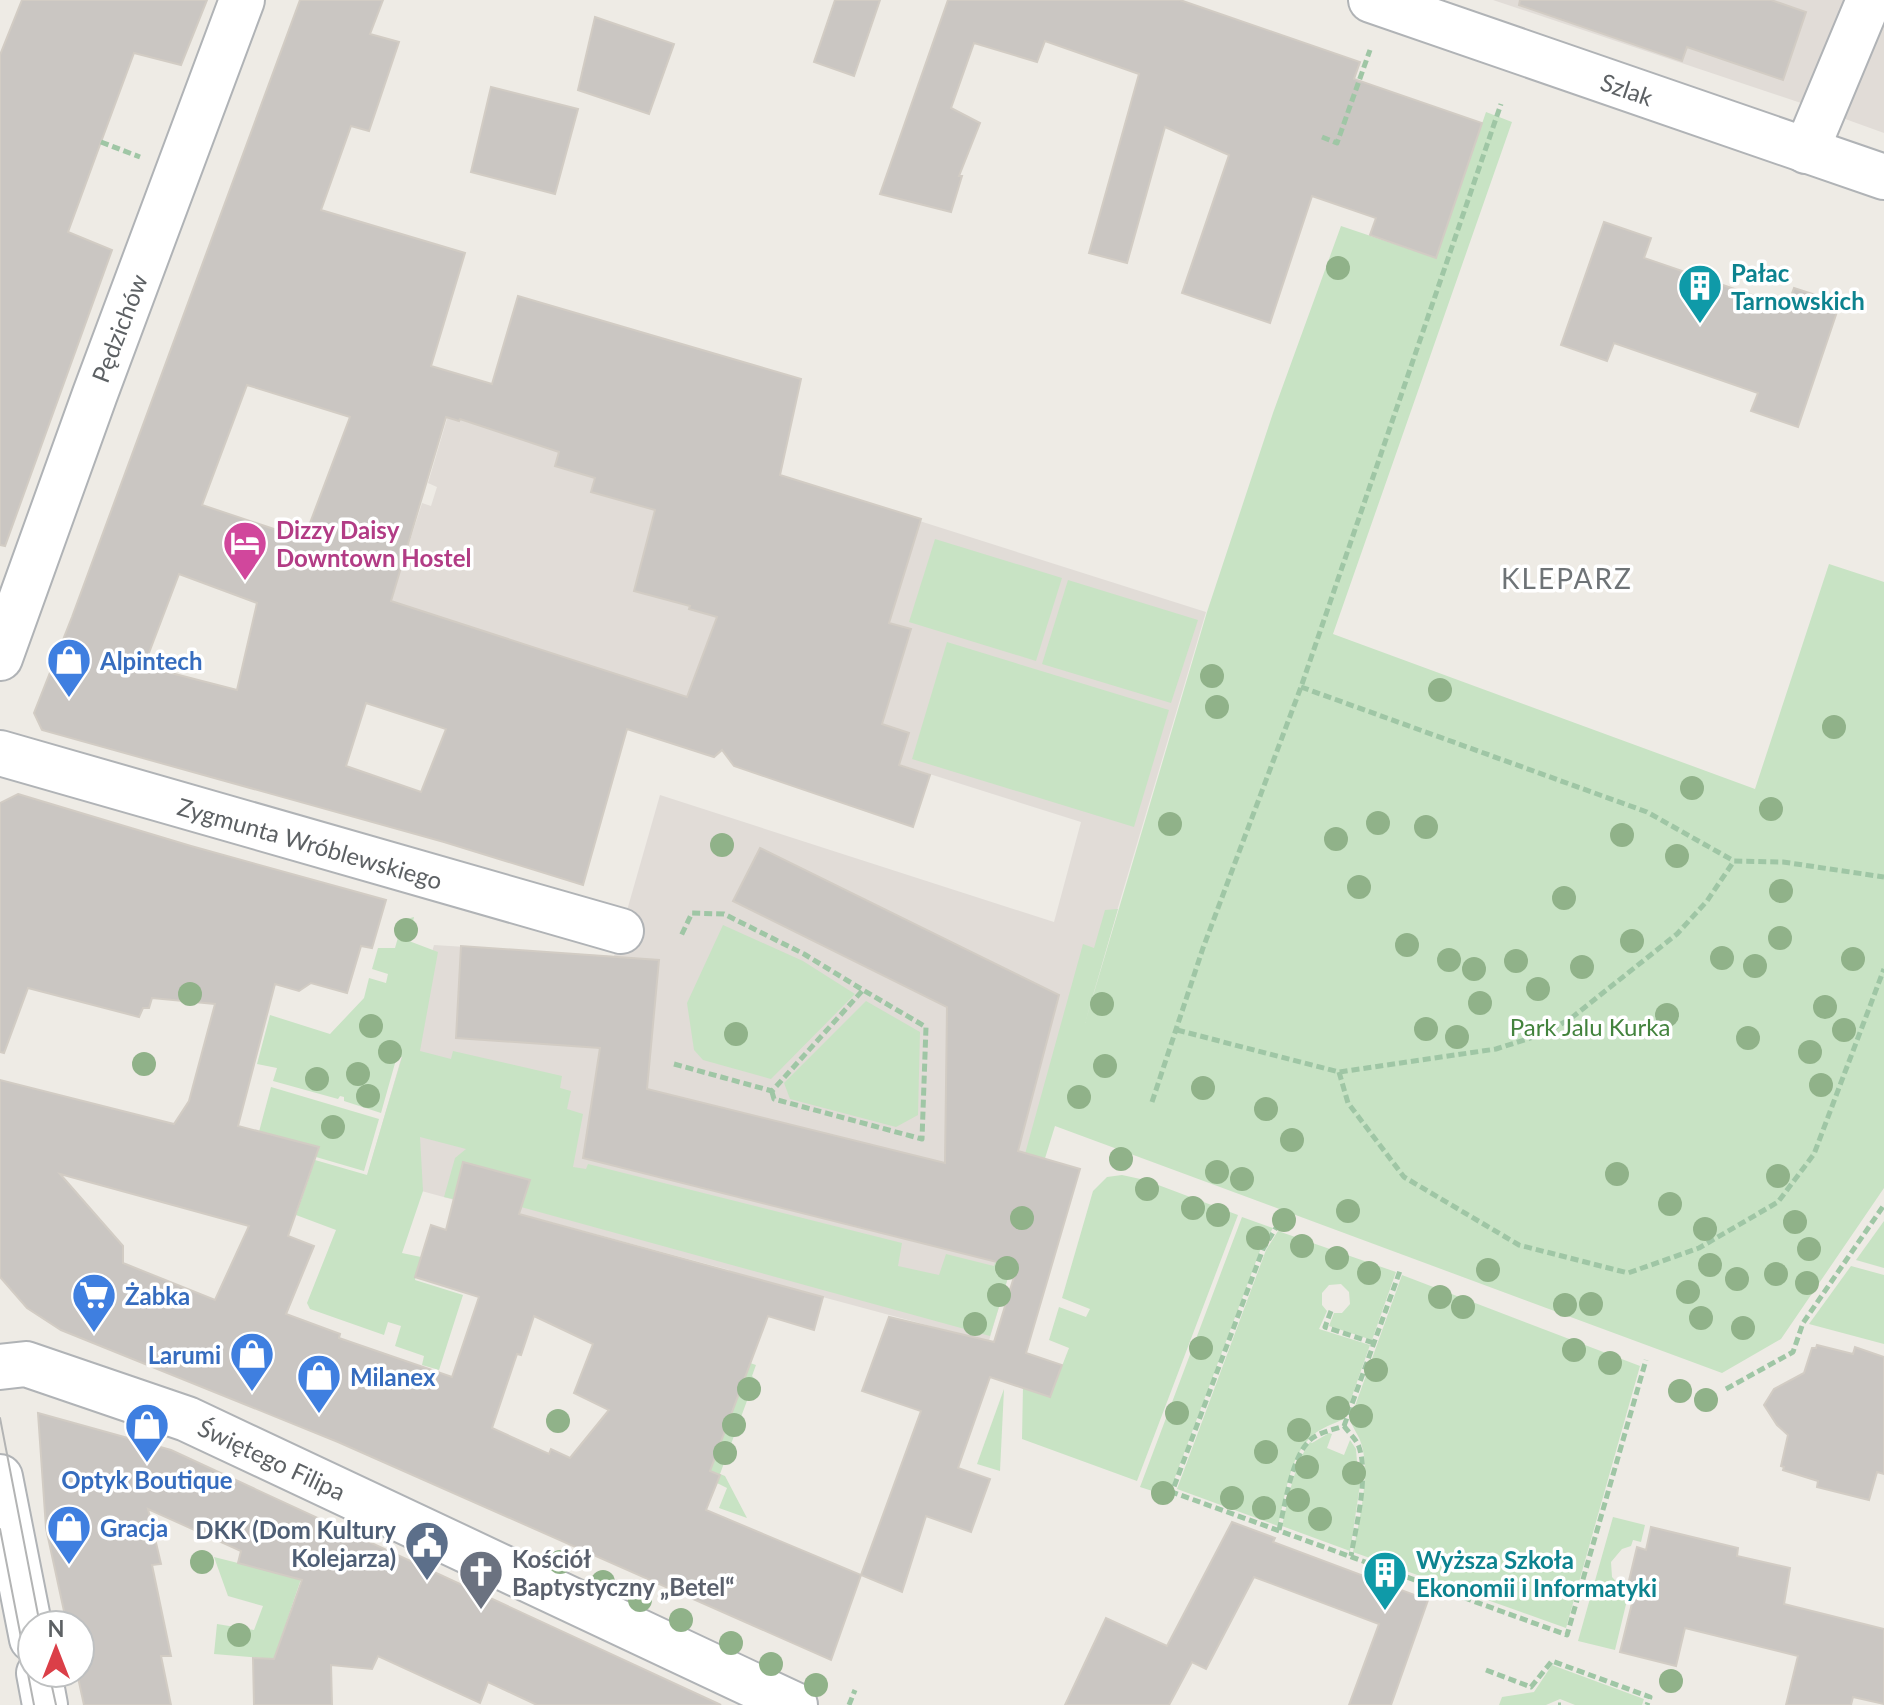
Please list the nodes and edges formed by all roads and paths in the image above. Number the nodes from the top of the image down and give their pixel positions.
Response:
1 (242, 0) edge
2 (1371, 0) edge
3 (1869, 0) edge
4 (1370, 50) dead end
5 (1501, 104) dead end
6 (1322, 137) dead end
7 (101, 142) dead end
8 (1806, 151) junction
9 (147, 159) dead end
10 (1884, 177) edge
11 (0, 658) edge
12 (1301, 687) junction
13 (0, 753) edge
14 (1734, 861) junction
15 (1884, 877) edge
16 (621, 931) dead end
17 (681, 936) dead end
18 (1884, 969) edge
19 (863, 990) junction
20 (1177, 1030) junction
21 (674, 1064) dead end
22 (1339, 1072) junction
23 (772, 1091) junction
24 (1152, 1102) dead end
25 (1884, 1205) edge
26 (1279, 1223) dead end
27 (1401, 1268) dead end
28 (1331, 1311) dead end
29 (1374, 1343) junction
30 (1646, 1360) dead end
31 (0, 1367) edge
32 (1726, 1389) dead end
33 (1344, 1426) junction
34 (0, 1477) edge
35 (1279, 1530) junction
36 (1351, 1556) junction
37 (26, 1609) edge
38 (1486, 1670) dead end
39 (855, 1690) dead end
40 (776, 1701) edge
41 (849, 1705) edge
42 (1647, 1705) edge

1 - 11 street, Pędzichów
2 - 8 street, Szlak
3 - 8 street
4 - 6 path
5 - 12 path
7 - 9 path
8 - 10 street, Szlak
12 - 14 path
12 - 20 path
13 - 16 street, Zygmunta Wróblewskiego
14 - 15 path
14 - 22 path
17 - 19 path
18 - 22 path
19 - 23 path
19 - 23 path
20 - 22 path
20 - 24 path
21 - 23 path
25 - 32 path
26 - 35 path
27 - 29 path
28 - 29 path
29 - 33 path
30 - 36 path
31 - 40 street, Świętego Filipa
33 - 35 path
33 - 36 path
34 - 37 street
35 - 36 path
38 - 42 path
39 - 41 path

